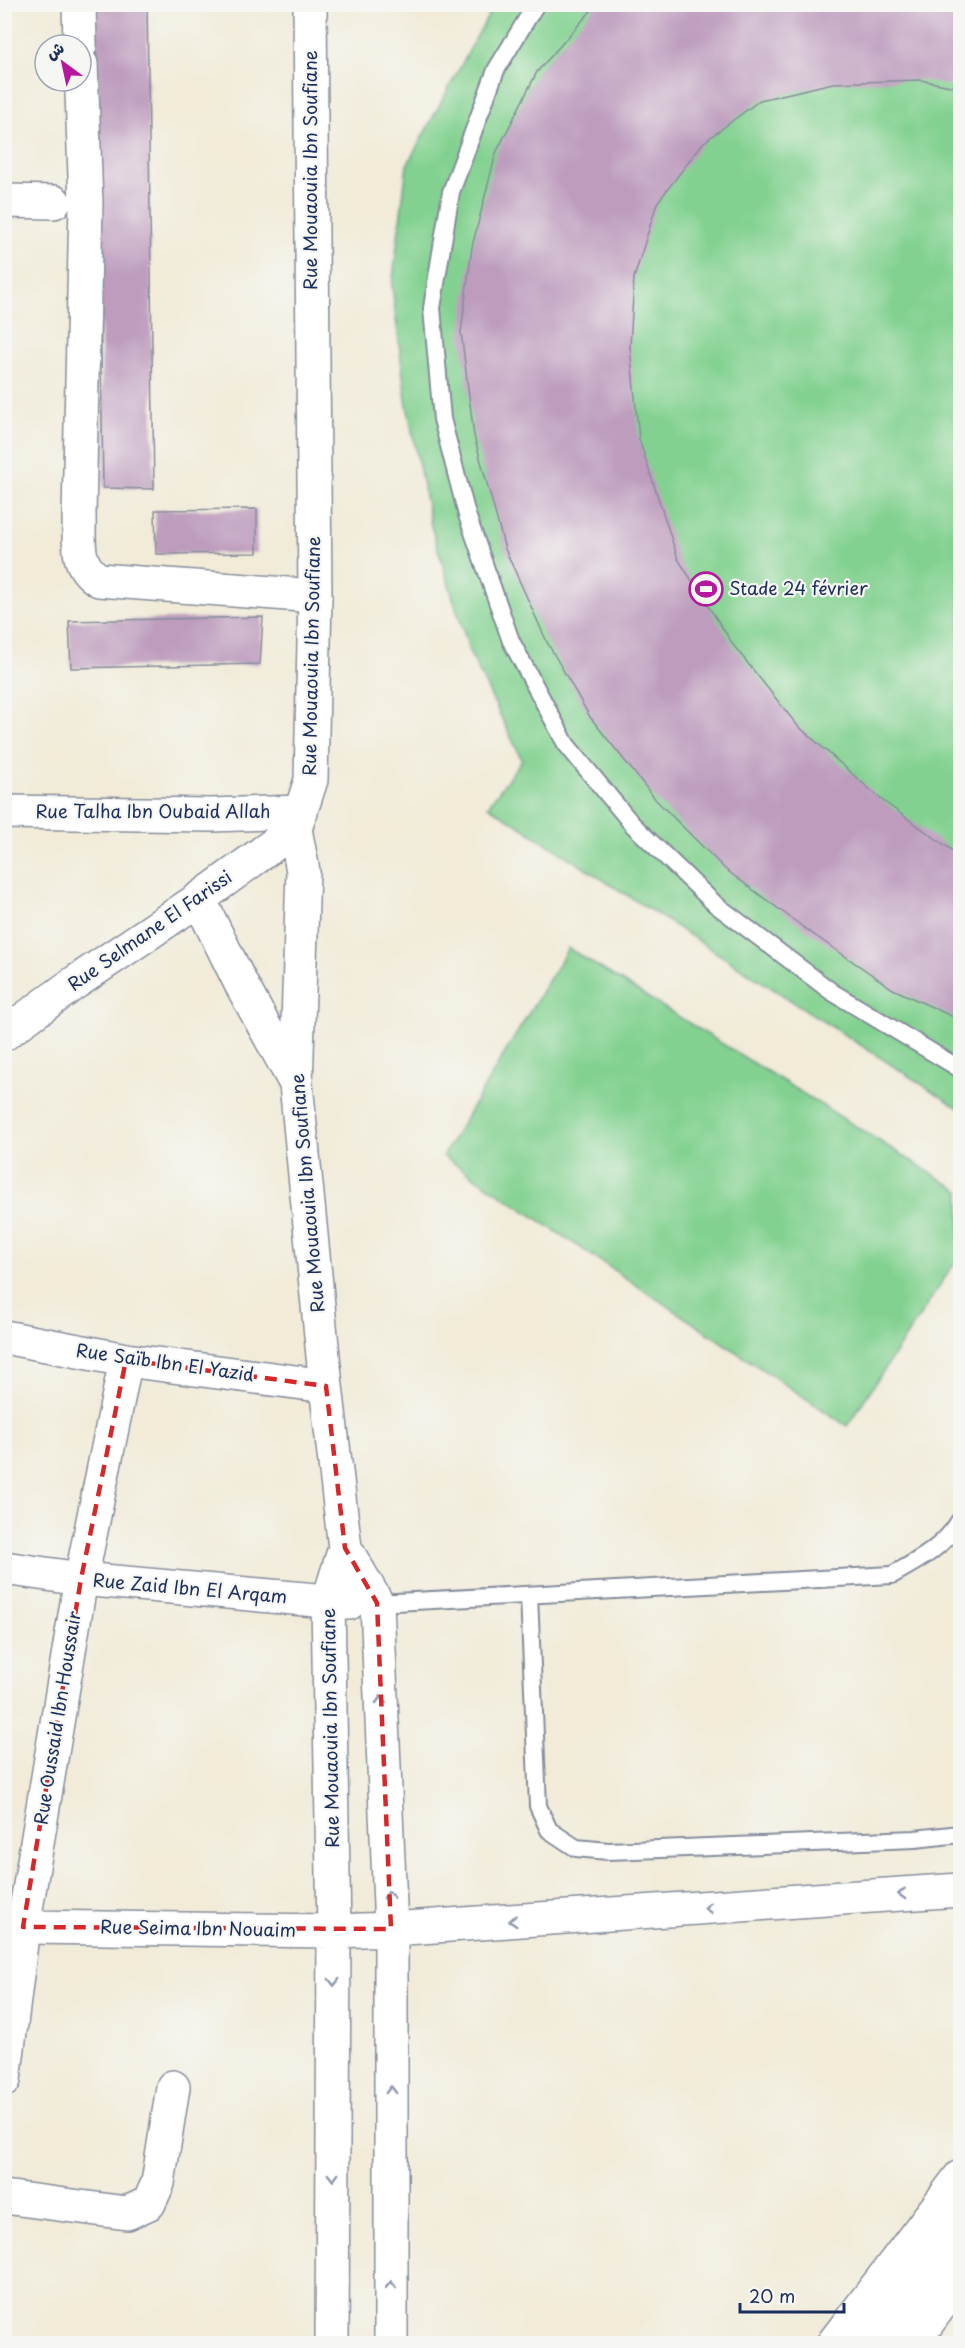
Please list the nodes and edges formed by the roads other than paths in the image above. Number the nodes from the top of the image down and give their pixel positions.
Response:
1 (79, 4) edge
2 (310, 4) edge
3 (536, 4) edge
4 (80, 33) edge
5 (82, 93) edge
6 (4, 201) edge
7 (54, 202) dead end
8 (315, 596) junction
9 (4, 812) edge
10 (298, 821) junction
11 (199, 899) junction
12 (4, 1034) edge
13 (960, 1069) edge
14 (296, 1084) junction
15 (4, 1337) edge
16 (126, 1360) junction
17 (326, 1386) junction
18 (960, 1520) edge
19 (345, 1548) junction
20 (4, 1568) edge
21 (81, 1579) junction
22 (529, 1595) junction
23 (328, 1602) junction
24 (377, 1603) junction
25 (960, 1834) edge
26 (960, 1890) edge
27 (14, 1925) edge
28 (391, 1929) junction
29 (334, 1931) junction
30 (4, 2080) edge
31 (173, 2087) dead end
32 (960, 2177) edge
33 (4, 2197) edge
34 (960, 2203) edge
35 (960, 2247) edge
36 (960, 2278) edge
37 (332, 2343) edge
38 (392, 2343) edge
39 (833, 2343) edge
40 (858, 2343) edge
41 (888, 2343) edge
42 (912, 2343) edge

1 - 4 main road
2 - 8 main road, Rue Mouaouia Ibn Soufiane
3 - 13 lane
5 - 8 main road
6 - 7 main road
8 - 10 main road, Rue Mouaouia Ibn Soufiane
9 - 10 main road, Rue Talha Ibn Oubaid Allah
10 - 11 main road, Rue Selmane El Farissi
10 - 14 main road, Rue Mouaouia Ibn Soufiane
11 - 12 main road, Rue Selmane El Farissi
11 - 14 main road
14 - 17 main road, Rue Mouaouia Ibn Soufiane
15 - 16 main road, Rue Saïb Ibn El Yazid
16 - 17 main road, Rue Saïb Ibn El Yazid
16 - 21 main road, Rue Oussaid Ibn Houssair
17 - 19 main road, Rue Mouaouia Ibn Soufiane
18 - 22 lane
19 - 23 main road, Rue Mouaouia Ibn Soufiane
19 - 24 main road
20 - 21 main road, Rue Zaid Ibn El Arqam
21 - 23 main road, Rue Zaid Ibn El Arqam
21 - 27 main road, Rue Oussaid Ibn Houssair
22 - 24 lane
22 - 25 lane
23 - 24 main road, Rue Zaid Ibn El Arqam
23 - 29 main road, Rue Mouaouia Ibn Soufiane
28 -> 24 main road
26 -> 28 main road, Rue Seima Ibn Nouaim
27 - 29 main road, Rue Seima Ibn Nouaim
27 - 30 main road, Rue Oussaid Ibn Houssair
28 - 29 main road, Rue Seima Ibn Nouaim
38 -> 28 main road
29 -> 37 main road, Rue Mouaouia Ibn Soufiane
31 - 33 main road
32 - 39 main road
34 - 40 main road
35 - 41 main road
36 - 42 main road

